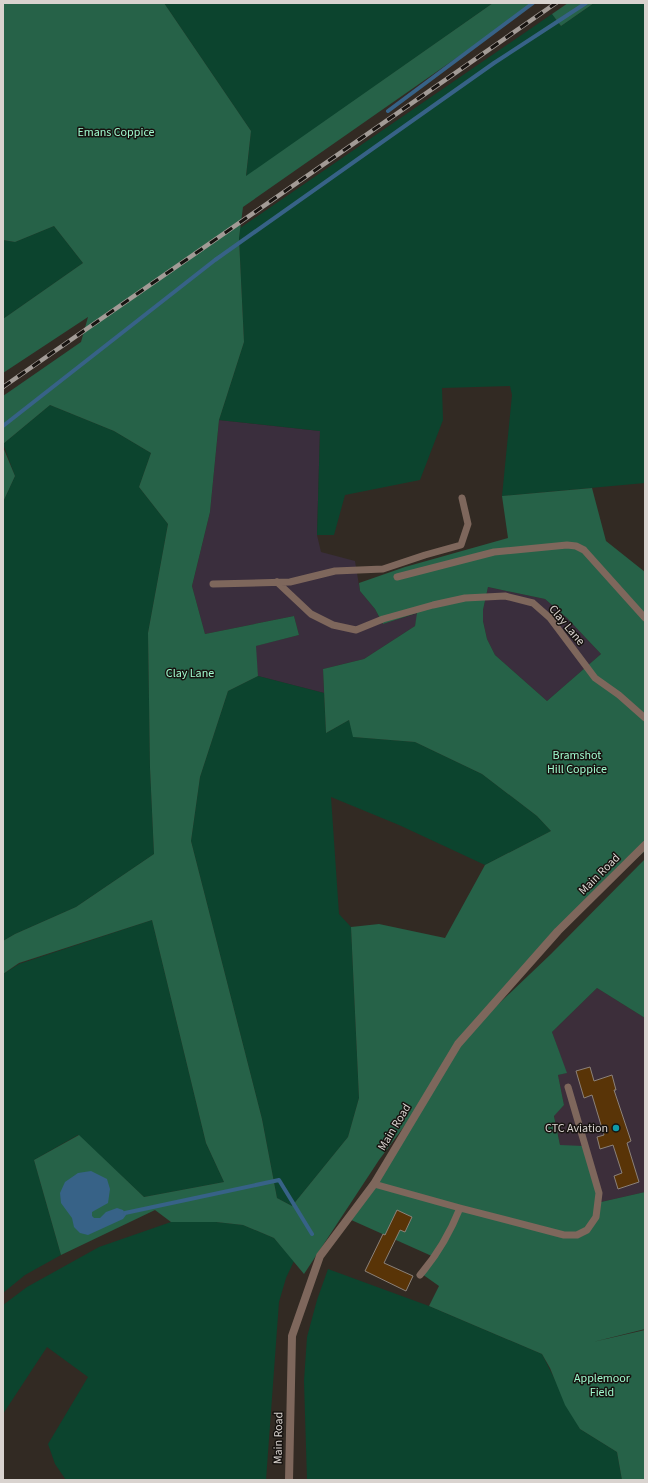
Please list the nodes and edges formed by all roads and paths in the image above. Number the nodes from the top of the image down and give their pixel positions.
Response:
1 (462, 498) dead end
2 (397, 577) dead end
3 (278, 582) junction
4 (213, 584) dead end
5 (645, 618) edge
6 (645, 718) edge
7 (645, 845) edge
8 (568, 1087) dead end
9 (374, 1184) junction
10 (460, 1208) junction
11 (420, 1275) dead end
12 (289, 1480) edge

1 - 3 lane
2 - 5 lane
3 - 4 lane
3 - 6 lane, Clay Lane
7 - 9 street, Main Road
8 - 10 lane
9 - 10 lane
9 - 12 street, Main Road
10 - 11 lane

